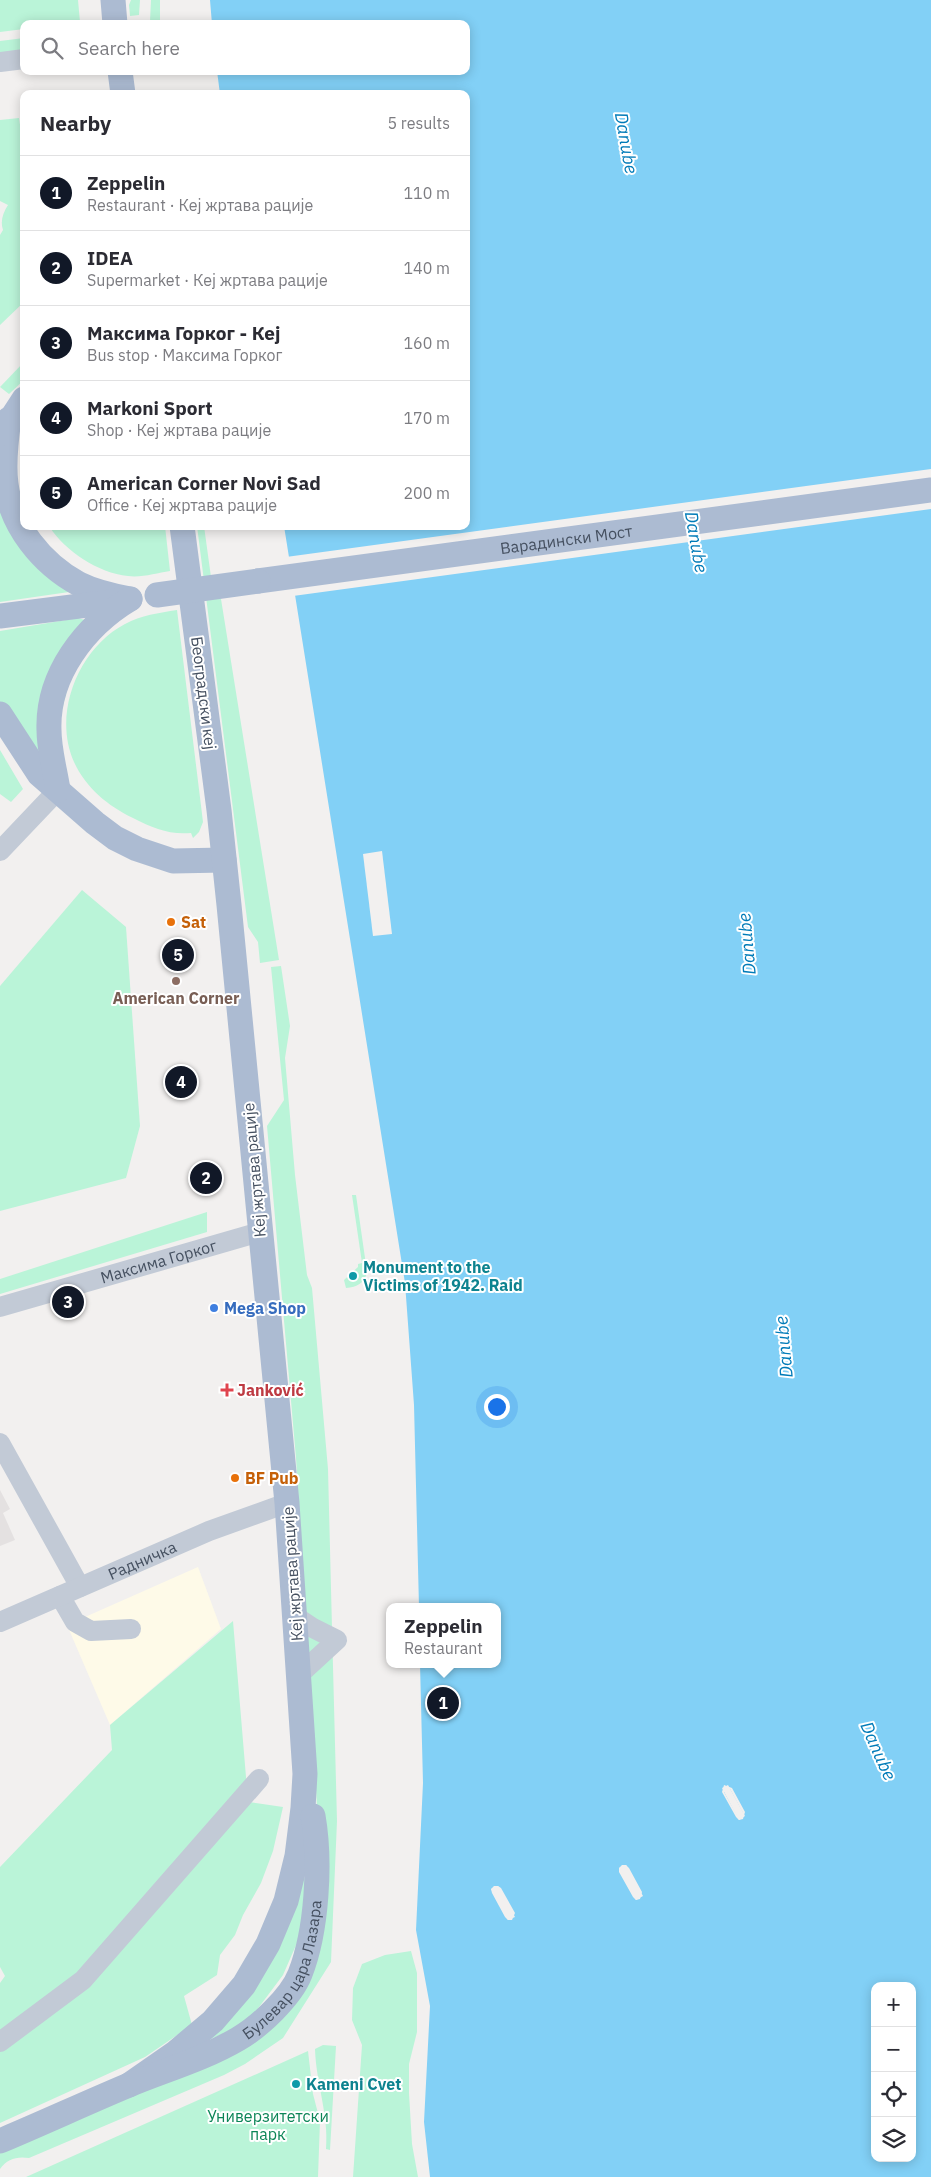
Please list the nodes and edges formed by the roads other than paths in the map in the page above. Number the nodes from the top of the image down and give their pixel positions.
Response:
1 (113, 0) edge
2 (115, 20) edge
3 (20, 60) edge
4 (0, 62) edge
5 (121, 75) edge
6 (122, 90) edge
7 (20, 404) edge
8 (3, 424) edge
9 (931, 490) edge
10 (20, 527) edge
11 (22, 530) edge
12 (183, 530) edge
13 (130, 599) junction
14 (0, 616) edge
15 (0, 714) edge
16 (58, 790) junction
17 (0, 852) edge
18 (224, 860) junction
19 (260, 1232) junction
20 (0, 1307) edge
21 (0, 1442) edge
22 (287, 1503) junction
23 (80, 1587) junction
24 (60, 1596) junction
25 (295, 1616) junction
26 (0, 1622) edge
27 (131, 1629) dead end
28 (300, 1674) junction
29 (305, 1774) junction
30 (258, 1779) dead end
31 (276, 1926) joint
32 (0, 2042) edge
33 (129, 2085) junction
34 (0, 2141) edge

1 - 2 main road
3 - 4 street
5 - 6 main road
7 - 8 main road
8 - 10 main road
9 - 13 main road, Варадински Мост, bridge
11 - 13 main road
12 - 18 main road, Београдски кеј
13 - 14 main road, Варадински Мост
13 - 16 main road
15 - 16 main road
16 - 17 street
16 - 18 main road
18 - 19 main road, Кеј жртава рације
19 - 20 street, Максима Горког
19 - 22 main road, Кеј жртава рације
21 - 23 street
22 - 23 street, Радничка
22 - 25 main road, Кеј жртава рације
23 - 24 street, Радничка
24 - 26 street, Радничка
24 - 27 street
25 - 28 main road, Кеј жртава рације
25 - 28 street
28 - 29 main road, Кеј жртава рације
29 - 31 main road, Кеј жртава рације
29 - 33 main road, Булевар цара Лазара
30 - 32 street
31 - 33 main road, Булевар цара Лазара
33 - 34 main road, Булевар цара Лазара

